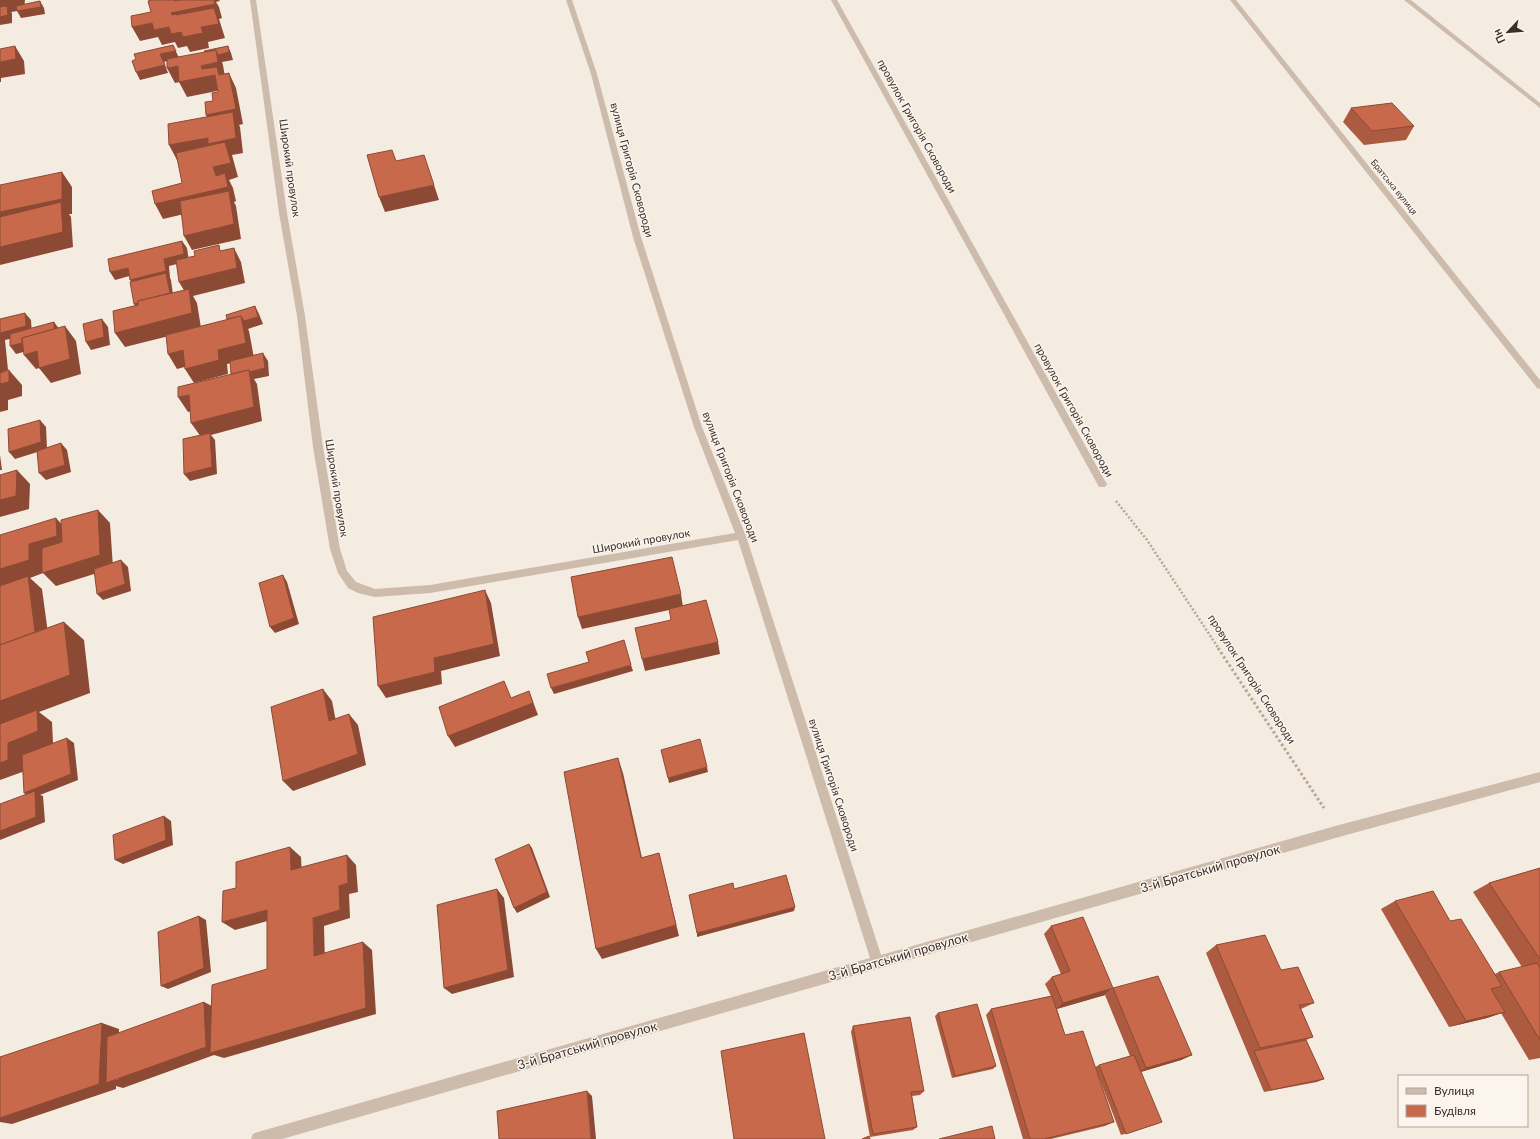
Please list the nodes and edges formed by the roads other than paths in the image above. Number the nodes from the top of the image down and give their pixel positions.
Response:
1 (253, 0) edge
2 (569, 0) edge
3 (834, 0) edge
4 (1233, 0) edge
5 (1407, 0) edge
6 (1540, 106) edge
7 (1540, 386) edge
8 (1102, 484) road end
9 (741, 536) junction
10 (1540, 777) edge
11 (878, 961) junction
12 (258, 1139) edge

1 - 9 street, Широкий провулок
2 - 9 street, вулиця Григорія Сковороди
3 - 8 street, провулок Григорія Сковороди
4 - 7 street, Братська вулиця
5 - 6 street
9 - 11 street, вулиця Григорія Сковороди
10 - 11 street, 3-й Братський провулок
11 - 12 street, 3-й Братський провулок

